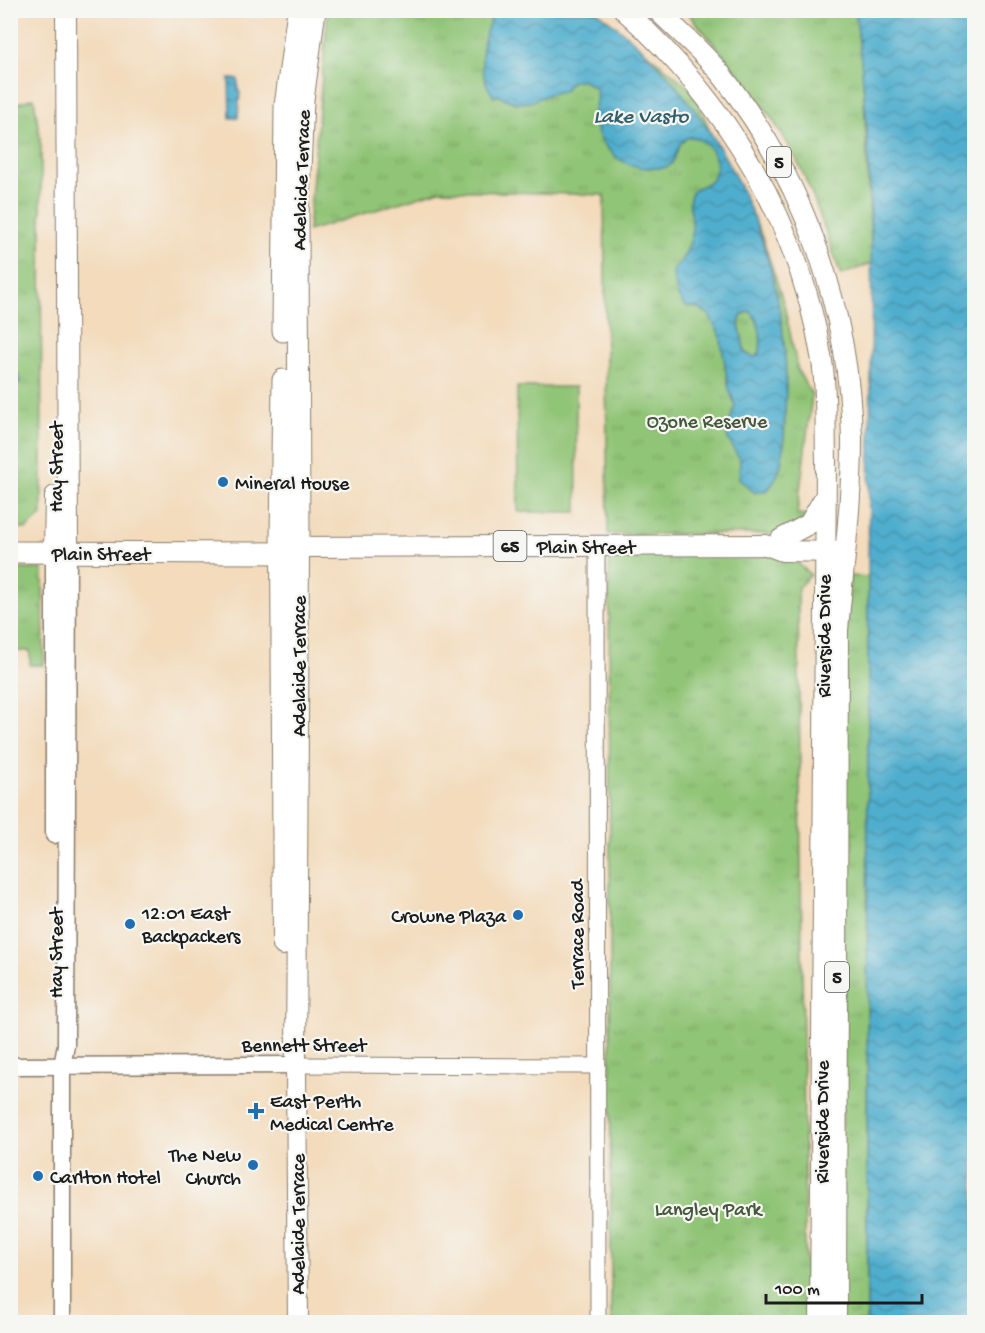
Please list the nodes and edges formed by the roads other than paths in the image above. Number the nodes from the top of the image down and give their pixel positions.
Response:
1 (54, 10) edge
2 (66, 10) edge
3 (297, 10) edge
4 (315, 10) edge
5 (624, 10) edge
6 (657, 10) edge
7 (670, 10) edge
8 (695, 45) junction
9 (825, 495) junction
10 (10, 541) edge
11 (776, 545) junction
12 (824, 545) junction
13 (846, 545) junction
14 (597, 546) junction
15 (61, 547) junction
16 (287, 547) junction
17 (10, 552) edge
18 (823, 589) junction
19 (290, 1065) junction
20 (10, 1066) edge
21 (62, 1066) junction
22 (598, 1066) junction
23 (62, 1323) edge
24 (285, 1323) edge
25 (297, 1323) edge
26 (598, 1323) edge
27 (820, 1323) edge
28 (836, 1323) edge

1 - 15 main road, Hay Street
2 - 15 main road, Hay Street
3 - 16 highway, Adelaide Terrace
4 - 16 highway, Adelaide Terrace
5 - 9 main road, Riverside Drive / 5
6 - 8 main road, Riverside Drive / 5
7 - 8 main road
8 - 13 main road, Riverside Drive / 5
9 - 11 main road
9 - 12 main road, Riverside Drive / 5
10 - 15 highway, Plain Street / 65
11 - 12 main road, Plain Street / 65
11 - 14 main road, Plain Street / 65
11 - 18 main road
12 - 13 main road, Plain Street / 65
12 - 18 main road, Riverside Drive / 5
13 - 28 main road, Riverside Drive / 5
14 - 16 main road, Plain Street / 65
14 - 22 street, Terrace Road
15 - 16 highway, Plain Street / 65
15 - 17 highway, Plain Street / 65
15 - 21 main road, Hay Street
16 - 19 main road, Adelaide Terrace
18 - 27 main road, Riverside Drive / 5
19 - 21 main road, Bennett Street
19 - 22 street, Bennett Street
19 - 24 main road, Adelaide Terrace
19 - 25 main road, Adelaide Terrace
20 - 21 main road, Bennett Street
21 - 23 main road, Hay Street
22 - 26 street, Terrace Road

